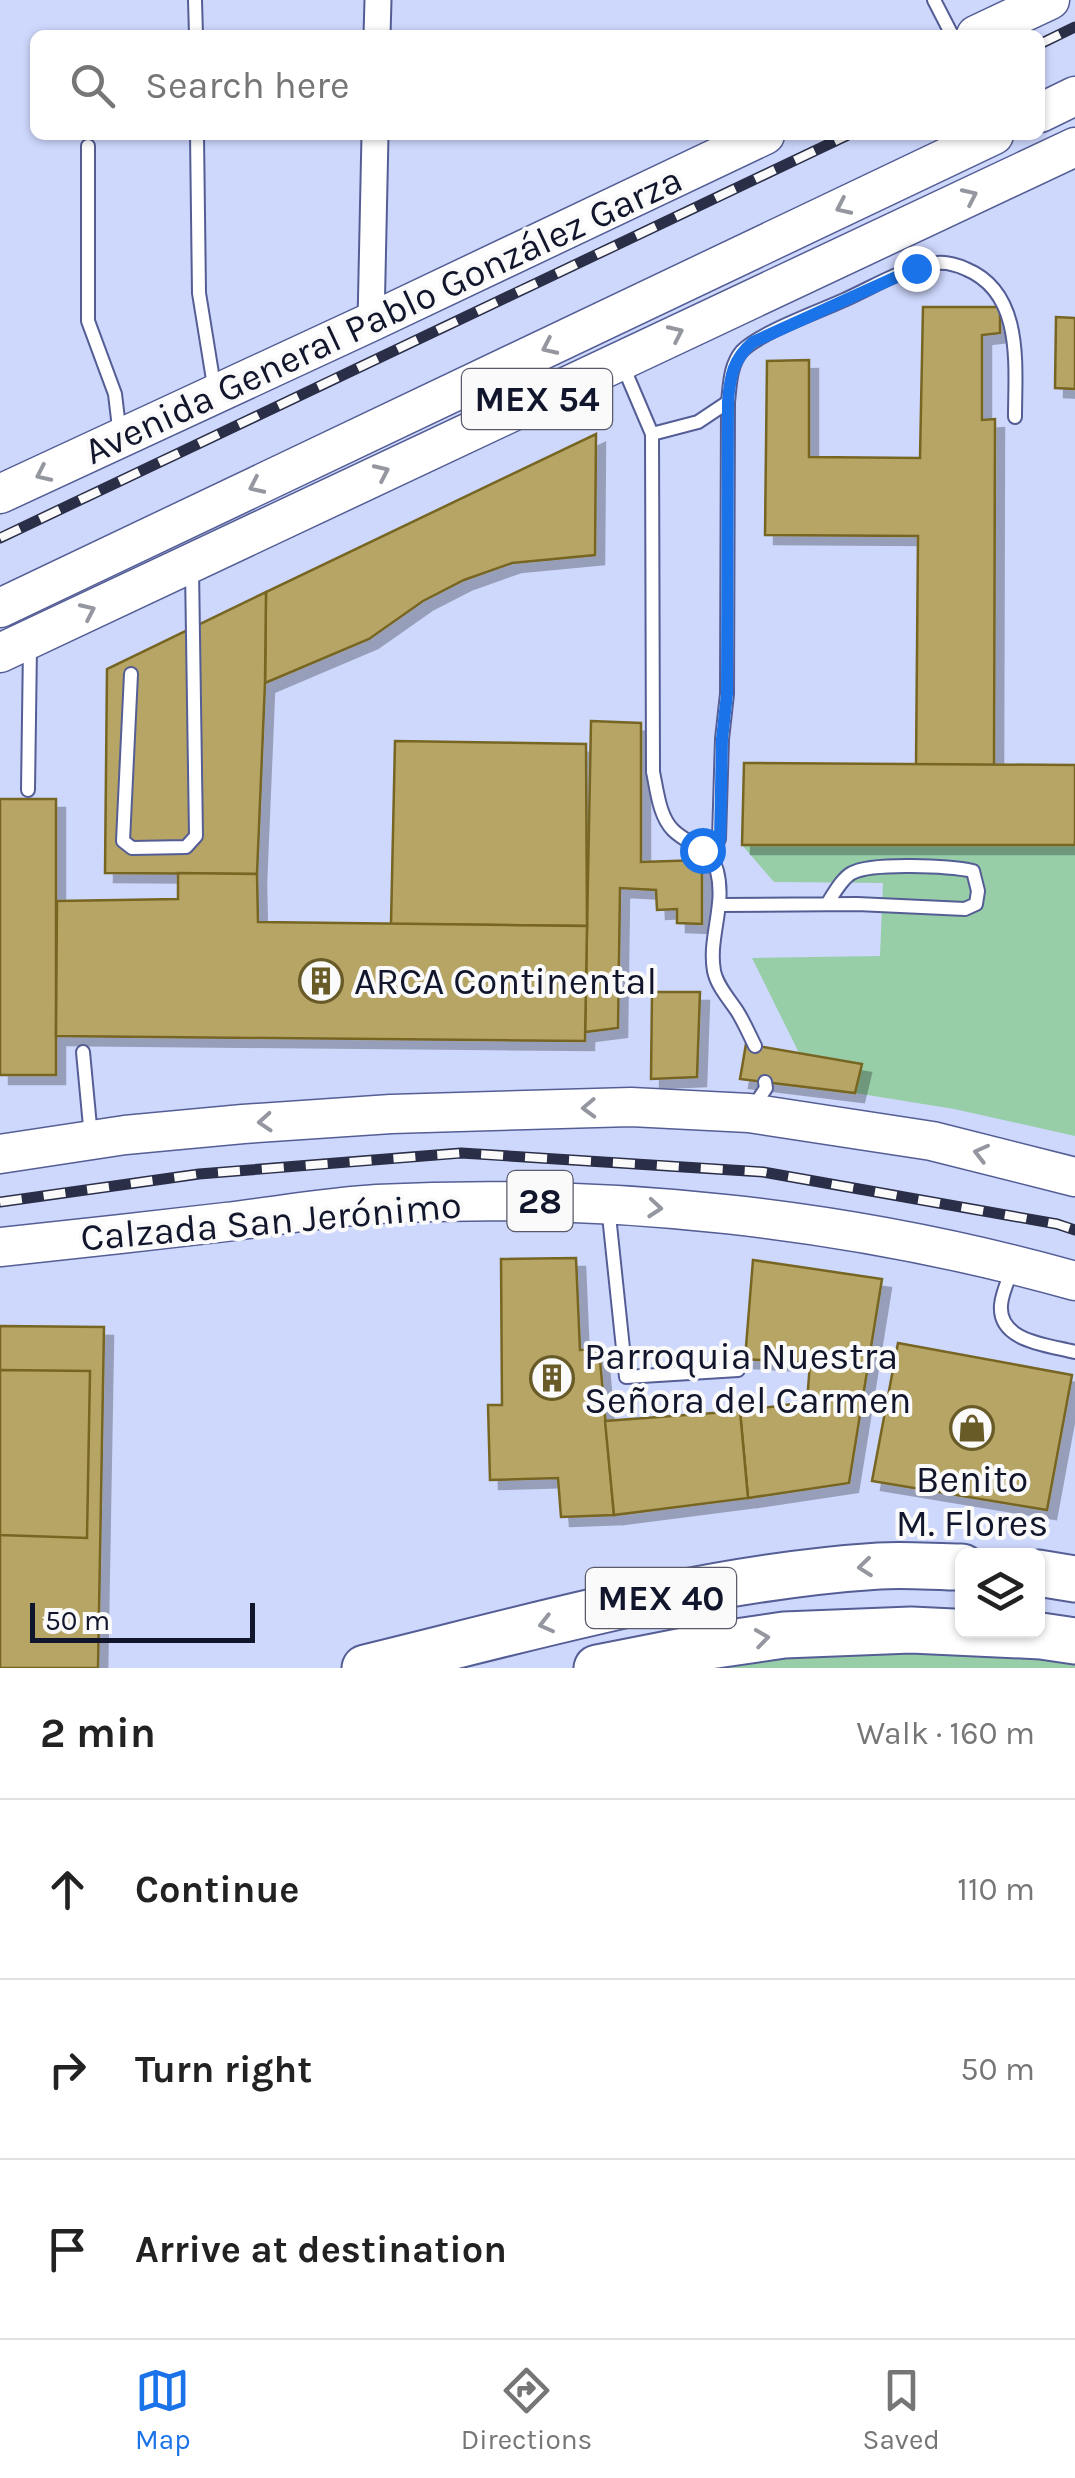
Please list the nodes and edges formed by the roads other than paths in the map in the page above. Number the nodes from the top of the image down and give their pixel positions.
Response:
1 (195, 0) edge
2 (378, 0) edge
3 (934, 0) edge
4 (1050, 0) edge
5 (196, 30) edge
6 (377, 30) edge
7 (949, 30) edge
8 (987, 30) edge
9 (1075, 96) edge
10 (1045, 111) edge
11 (197, 140) edge
12 (375, 140) edge
13 (754, 140) edge
14 (983, 140) edge
15 (88, 146) dead end
16 (1075, 147) edge
17 (371, 322) junction
18 (620, 360) junction
19 (216, 394) junction
20 (728, 402) junction
21 (1015, 418) dead end
22 (652, 434) junction
23 (120, 438) junction
24 (0, 494) edge
25 (192, 562) junction
26 (0, 608) edge
27 (15, 646) edge
28 (131, 674) dead end
29 (28, 790) dead end
30 (711, 858) junction
31 (826, 904) junction
32 (720, 905) junction
33 (755, 1046) dead end
34 (83, 1052) dead end
35 (91, 1140) junction
36 (0, 1154) edge
37 (1075, 1177) edge
38 (608, 1204) junction
39 (0, 1248) edge
40 (1014, 1264) junction
41 (1075, 1281) edge
42 (1075, 1352) edge
43 (738, 1370) dead end
44 (955, 1567) edge
45 (1045, 1574) edge
46 (1075, 1579) edge
47 (1075, 1641) edge
48 (365, 1668) edge
49 (597, 1668) edge

1 - 5 lane
2 - 6 street
3 - 7 lane
4 - 8 main road
9 - 10 main road
11 - 19 lane
12 - 17 street
13 - 17 main road, Avenida General Pablo González Garza
14 -> 26 main road, MEX 54
15 - 23 lane
18 -> 16 main road, MEX 54
17 - 19 main road, Avenida General Pablo González Garza
18 - 22 lane
25 -> 18 main road, MEX 54
19 - 23 main road, Avenida General Pablo González Garza
20 - 21 lane
20 - 22 lane
20 - 30 lane
22 - 30 lane
23 -> 24 main road, Avenida General Pablo González Garza
27 -> 25 main road, MEX 54
25 - 28 lane
27 - 29 lane
30 - 32 lane
31 - 31 lane
31 - 32 lane
32 - 33 lane
34 - 35 lane
35 - 36 main road
37 -> 35 main road
38 - 39 main road, Calzada San Jerónimo / 28
38 -> 40 main road, Calzada San Jerónimo / 28
38 - 43 lane
40 - 41 main road, Calzada San Jerónimo / 28
40 - 42 lane
44 -> 48 highway, MEX 40
45 - 46 highway
49 -> 47 highway, MEX 40

